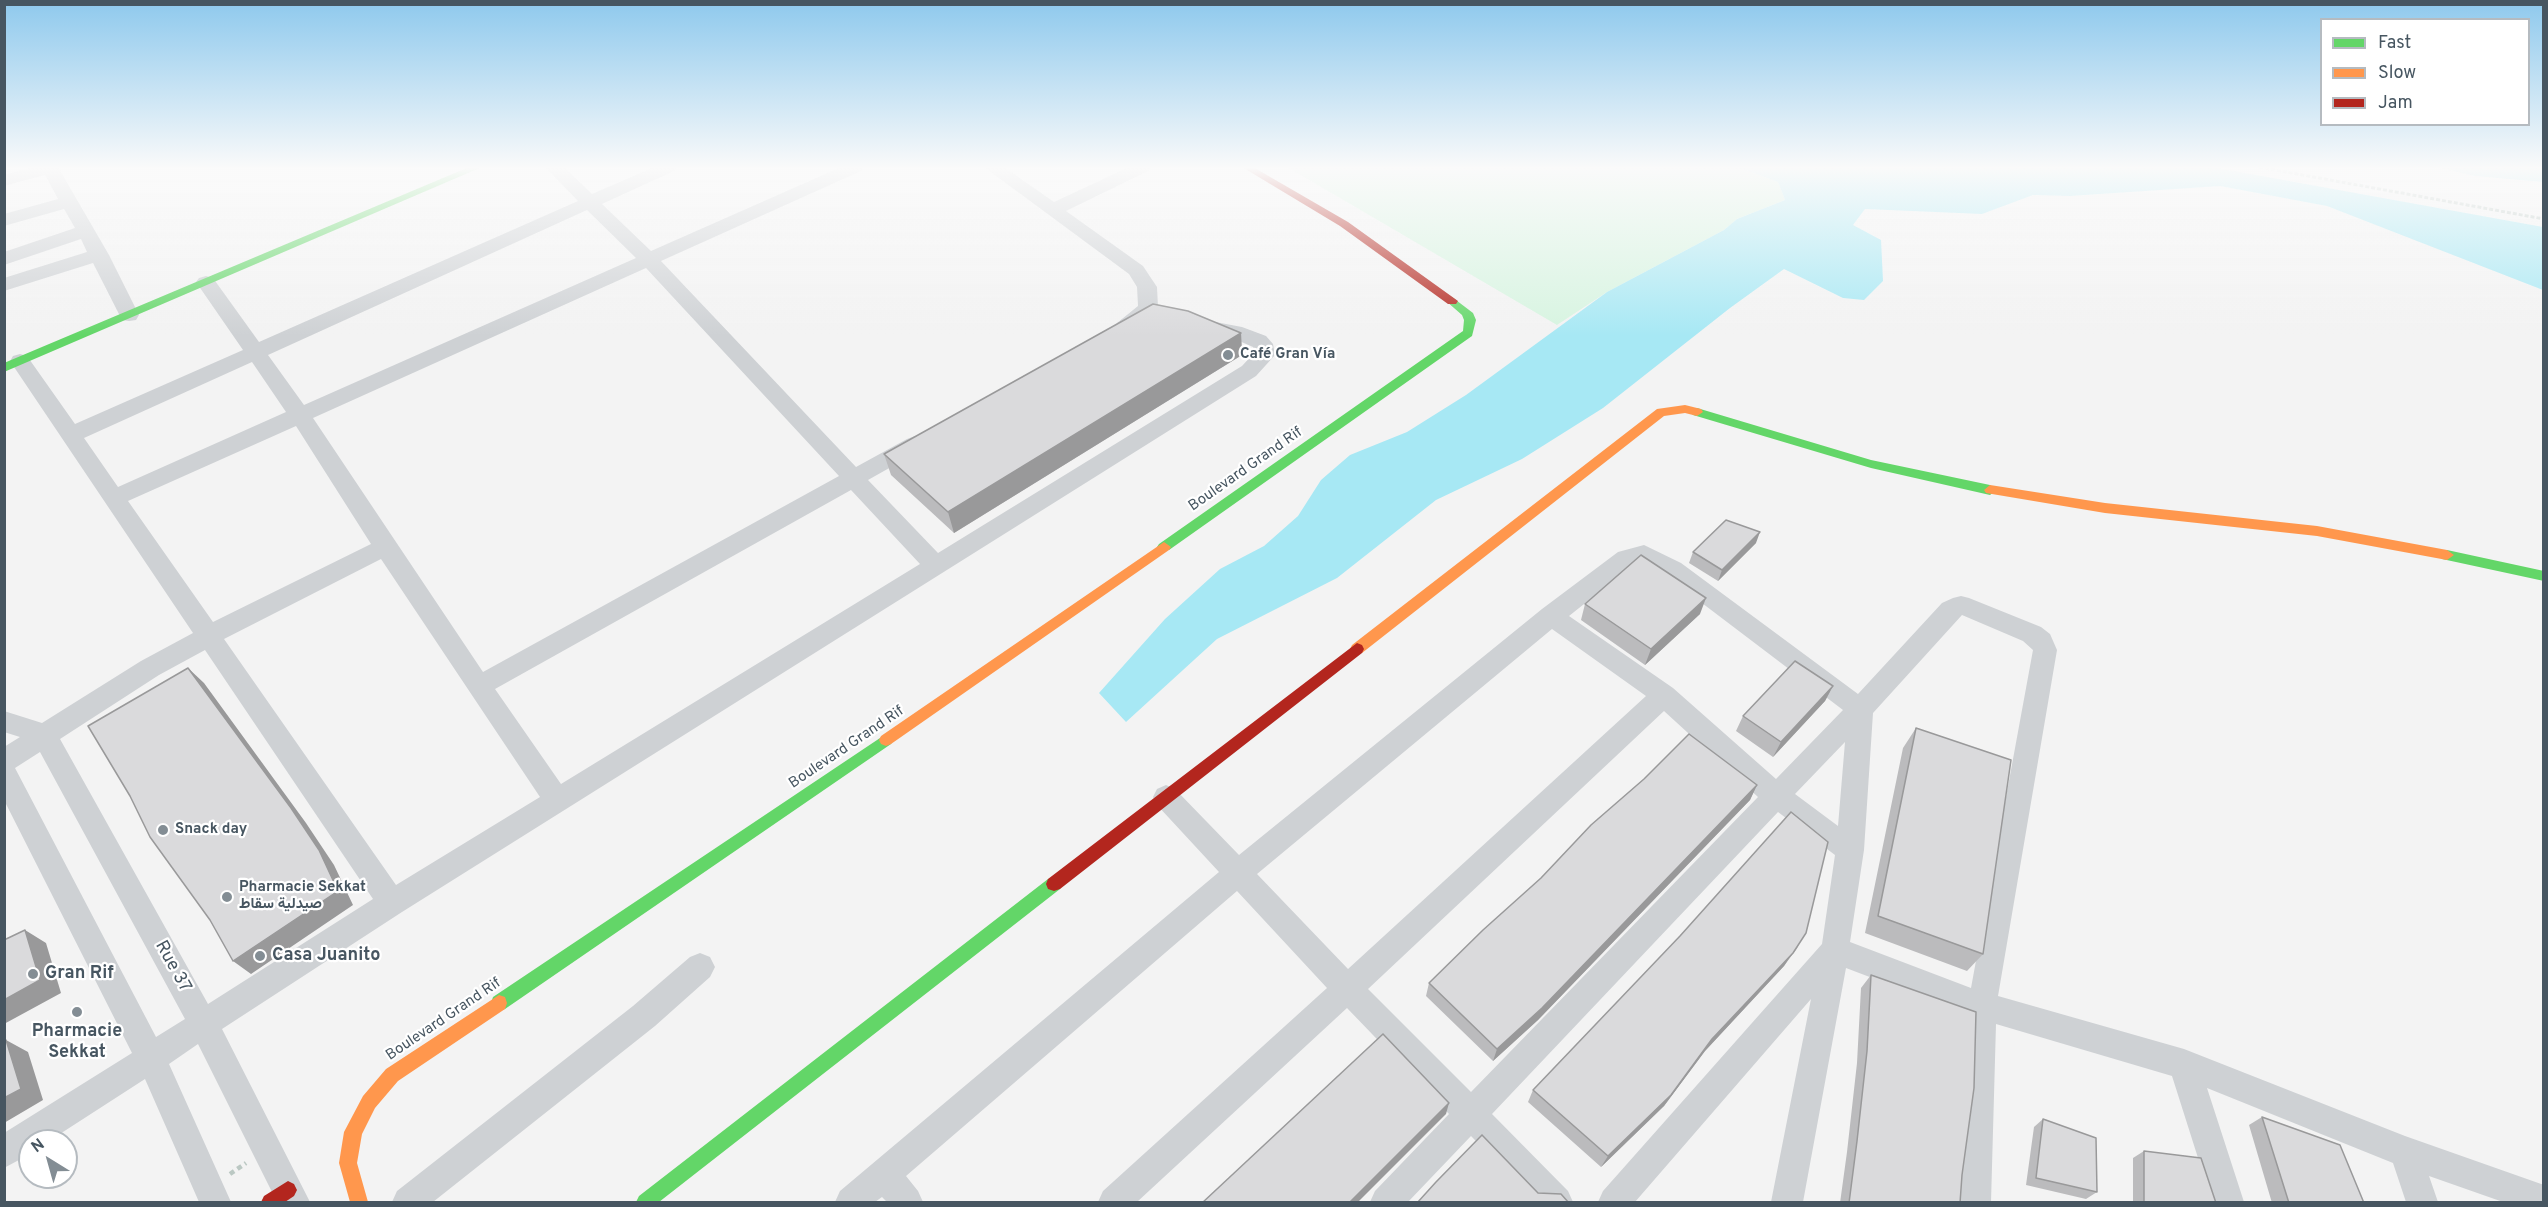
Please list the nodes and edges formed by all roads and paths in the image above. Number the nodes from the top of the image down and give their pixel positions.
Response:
1 (81, 223) edge
2 (343, 223) edge
3 (543, 223) edge
4 (612, 223) edge
5 (727, 223) edge
6 (1073, 223) edge
7 (1342, 223) edge
8 (86, 231) junction
9 (99, 255) junction
10 (4, 259) edge
11 (648, 259) junction
12 (206, 282) junction
13 (4, 285) edge
14 (123, 303) junction
15 (1142, 315) junction
16 (1109, 337) edge
17 (257, 352) junction
18 (12, 365) edge
19 (301, 417) junction
20 (935, 433) edge
21 (71, 435) junction
22 (853, 478) junction
23 (114, 498) junction
24 (385, 547) junction
25 (935, 565) junction
26 (2544, 576) edge
27 (1551, 616) junction
28 (208, 636) junction
29 (479, 686) junction
30 (1664, 695) junction
31 (1860, 709) junction
32 (4, 721) edge
33 (44, 735) junction
34 (4, 761) edge
35 (4, 773) edge
36 (1775, 795) junction
37 (1166, 796) junction
38 (557, 801) junction
39 (1850, 850) junction
40 (1238, 873) junction
41 (392, 903) junction
42 (1835, 950) junction
43 (700, 967) dead end
44 (1347, 988) junction
45 (1982, 1006) junction
46 (204, 1025) junction
47 (151, 1059) junction
48 (2184, 1064) junction
49 (1471, 1114) junction
50 (4, 1152) edge
51 (2405, 1152) junction
52 (885, 1175) junction
53 (284, 1198) edge
54 (2544, 1202) edge
55 (214, 1203) edge
56 (359, 1203) edge
57 (408, 1203) edge
58 (645, 1203) edge
59 (851, 1203) edge
60 (907, 1203) edge
61 (1114, 1203) edge
62 (1386, 1203) edge
63 (1557, 1203) edge
64 (1614, 1203) edge
65 (1787, 1203) edge
66 (1975, 1203) edge
67 (2228, 1203) edge
68 (2422, 1203) edge

1 - 8 street
2 - 12 main road
3 - 17 street
4 - 11 street
5 - 11 street
6 - 15 street
7 - 56 main road, Boulevard Grand Rif
8 - 9 street
8 - 10 street
9 - 13 street
9 - 14 street
11 - 19 street
11 - 22 street
12 - 14 main road
12 - 17 street
14 - 18 main road
15 - 16 street
15 - 25 street
17 - 19 street
17 - 21 street
18 - 21 street
19 - 23 street
19 - 24 street
20 - 22 street
21 - 23 street
22 - 25 street
22 - 29 street
23 - 28 street
24 - 28 street
24 - 29 street
25 - 38 street
26 - 37 main road
27 - 30 street
27 - 31 street
27 - 40 street
28 - 33 street
28 - 41 street
29 - 38 street
30 - 36 street
30 - 44 street
31 - 36 street
31 - 39 street
31 - 45 street
32 - 33 street
33 - 34 street
33 - 46 street, Rue 37
35 - 47 street
36 - 39 street
36 - 49 street
37 - 40 street
37 - 58 main road
38 - 41 street
39 - 42 street
40 - 44 street
40 - 52 street
41 - 46 street
42 - 45 street
42 - 64 street
42 - 65 street
43 - 57 street
44 - 49 street
44 - 61 street
45 - 48 street
45 - 66 street
46 - 47 street
46 - 53 street, Rue 37
47 - 50 street
47 - 55 street
48 - 51 street
48 - 67 street
49 - 62 street
49 - 63 street
51 - 54 street
51 - 68 street
52 - 59 street
52 - 60 street

